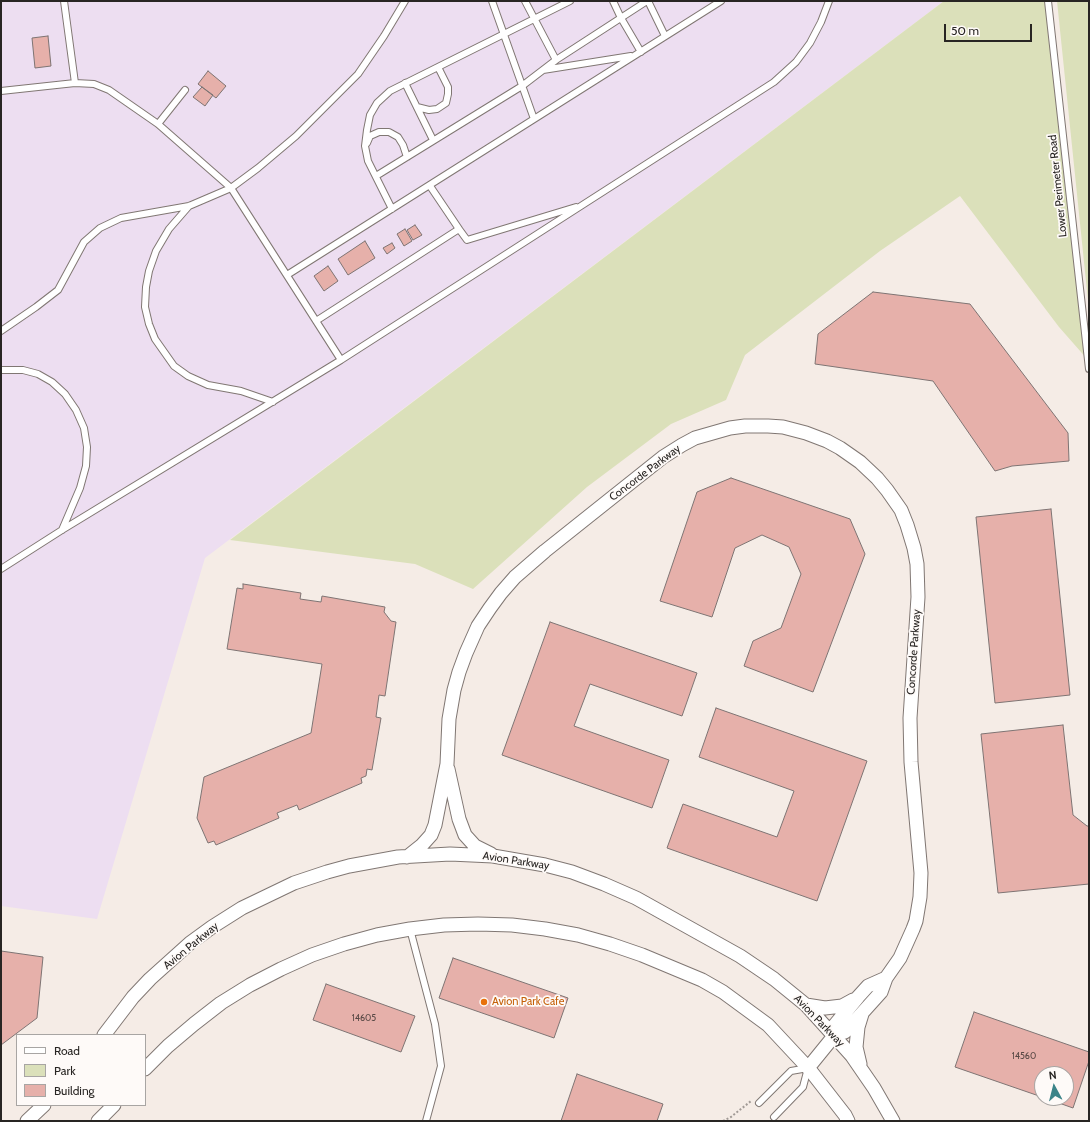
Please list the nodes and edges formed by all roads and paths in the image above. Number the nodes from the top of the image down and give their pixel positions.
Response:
1 (64, 1) edge
2 (404, 1) edge
3 (492, 1) edge
4 (525, 1) edge
5 (570, 1) edge
6 (613, 1) edge
7 (647, 1) edge
8 (721, 1) edge
9 (829, 1) edge
10 (1048, 1) edge
11 (621, 18) junction
12 (534, 19) junction
13 (504, 34) junction
14 (665, 36) junction
15 (641, 52) junction
16 (634, 56) junction
17 (556, 60) junction
18 (438, 67) junction
19 (543, 70) junction
20 (75, 83) junction
21 (405, 83) junction
22 (522, 86) junction
23 (185, 90) dead end
24 (1, 91) edge
25 (417, 107) junction
26 (534, 120) junction
27 (158, 124) junction
28 (434, 140) junction
29 (365, 146) junction
30 (407, 157) junction
31 (376, 176) junction
32 (430, 186) junction
33 (231, 188) junction
34 (584, 205) junction
35 (189, 206) junction
36 (392, 209) junction
37 (459, 229) junction
38 (287, 275) junction
39 (316, 321) junction
40 (1, 331) edge
41 (341, 360) junction
42 (1089, 369) edge
43 (1, 370) edge
44 (273, 402) junction
45 (62, 530) junction
46 (1, 569) edge
47 (447, 764) junction
48 (493, 856) junction
49 (408, 857) junction
50 (410, 929) junction
51 (886, 978) junction
52 (858, 997) junction
53 (806, 1005) junction
54 (863, 1012) junction
55 (105, 1034) edge
56 (834, 1036) junction
57 (146, 1068) edge
58 (808, 1068) junction
59 (861, 1069) junction
60 (753, 1099) dead end
61 (759, 1103) dead end
62 (43, 1106) edge
63 (113, 1106) edge
64 (774, 1117) dead end
65 (27, 1121) edge
66 (98, 1121) edge
67 (426, 1121) edge
68 (722, 1121) edge
69 (848, 1121) edge
70 (893, 1121) edge

1 - 20 lane
2 - 33 lane
3 - 13 lane
4 - 12 lane
5 - 12 lane
6 - 11 lane
7 - 11 lane
7 - 14 lane
8 - 14 lane
9 - 34 lane
10 - 42 lane, Lower Perimeter Road
11 - 15 lane
11 - 17 lane
12 - 13 lane
12 - 17 lane
13 - 18 lane
13 - 22 lane
14 - 15 lane
15 - 16 lane
16 - 19 lane
16 - 26 lane
17 - 19 lane
18 - 21 lane
18 - 25 lane
19 - 22 lane
20 - 24 lane
20 - 27 lane
21 - 25 lane
21 - 29 lane
22 - 26 lane
22 - 28 lane
23 - 27 lane
25 - 28 lane
26 - 32 lane
27 - 33 lane
28 - 30 lane
29 - 30 lane
29 - 31 lane
30 - 31 lane
31 - 36 lane
32 - 36 lane
32 - 37 lane
33 - 35 lane
33 - 38 lane
34 - 37 lane
34 - 41 lane
35 - 40 lane
35 - 44 lane
36 - 38 lane
37 - 39 lane
38 - 39 lane
39 - 41 lane
41 - 44 lane
43 - 45 lane
44 - 45 lane
45 - 46 lane
47 - 48 street, Concorde Parkway
47 - 49 street, Concorde Parkway
47 - 51 street, Concorde Parkway
48 - 49 street, Avion Parkway
48 - 53 street, Avion Parkway
49 - 55 street, Avion Parkway
50 - 57 street
50 - 58 street
50 - 67 lane
51 - 52 street, Concorde Parkway
51 - 54 street, Concorde Parkway
52 - 53 street
52 - 56 street, Concorde Parkway
53 - 56 street, Avion Parkway
54 - 56 street, Concorde Parkway
54 - 59 street
56 - 58 street, Concorde Parkway
56 - 59 street, Avion Parkway
58 - 61 lane
58 - 64 lane
58 - 69 street
59 - 70 street, Avion Parkway
60 - 68 path
62 - 65 street
63 - 66 street

